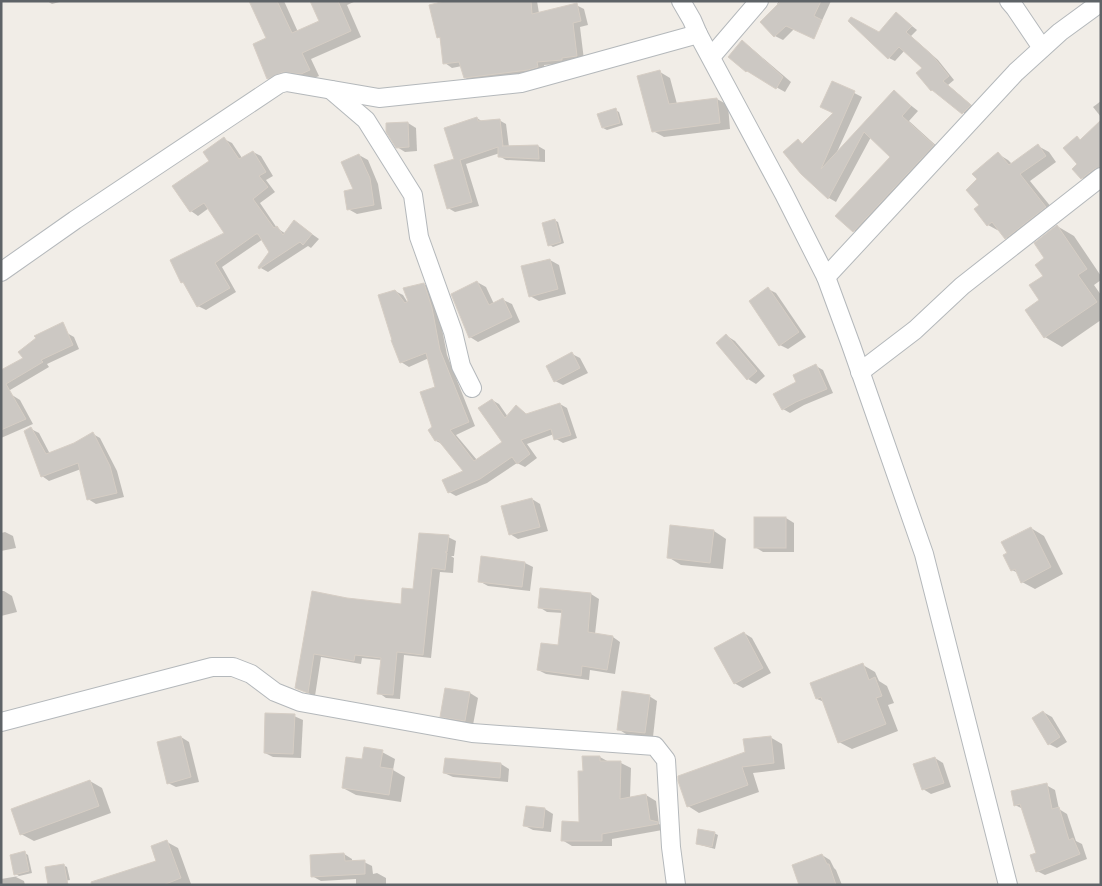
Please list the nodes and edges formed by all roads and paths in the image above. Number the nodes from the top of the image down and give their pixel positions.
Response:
1 (681, 1) edge
2 (697, 1) edge
3 (759, 1) edge
4 (1009, 1) edge
5 (1101, 2) edge
6 (695, 27) junction
7 (1042, 48) junction
8 (711, 57) junction
9 (330, 90) junction
10 (1101, 177) edge
11 (1, 272) edge
12 (826, 277) junction
13 (860, 372) junction
14 (472, 388) dead end
15 (1, 722) edge
16 (676, 885) edge
17 (1008, 885) edge

1 - 6 street
2 - 6 street
3 - 8 street
4 - 7 street
5 - 7 street
6 - 8 street
6 - 9 street
7 - 12 street
8 - 12 street
9 - 11 street
9 - 14 street
10 - 13 street
12 - 13 street
13 - 17 street
15 - 16 street

